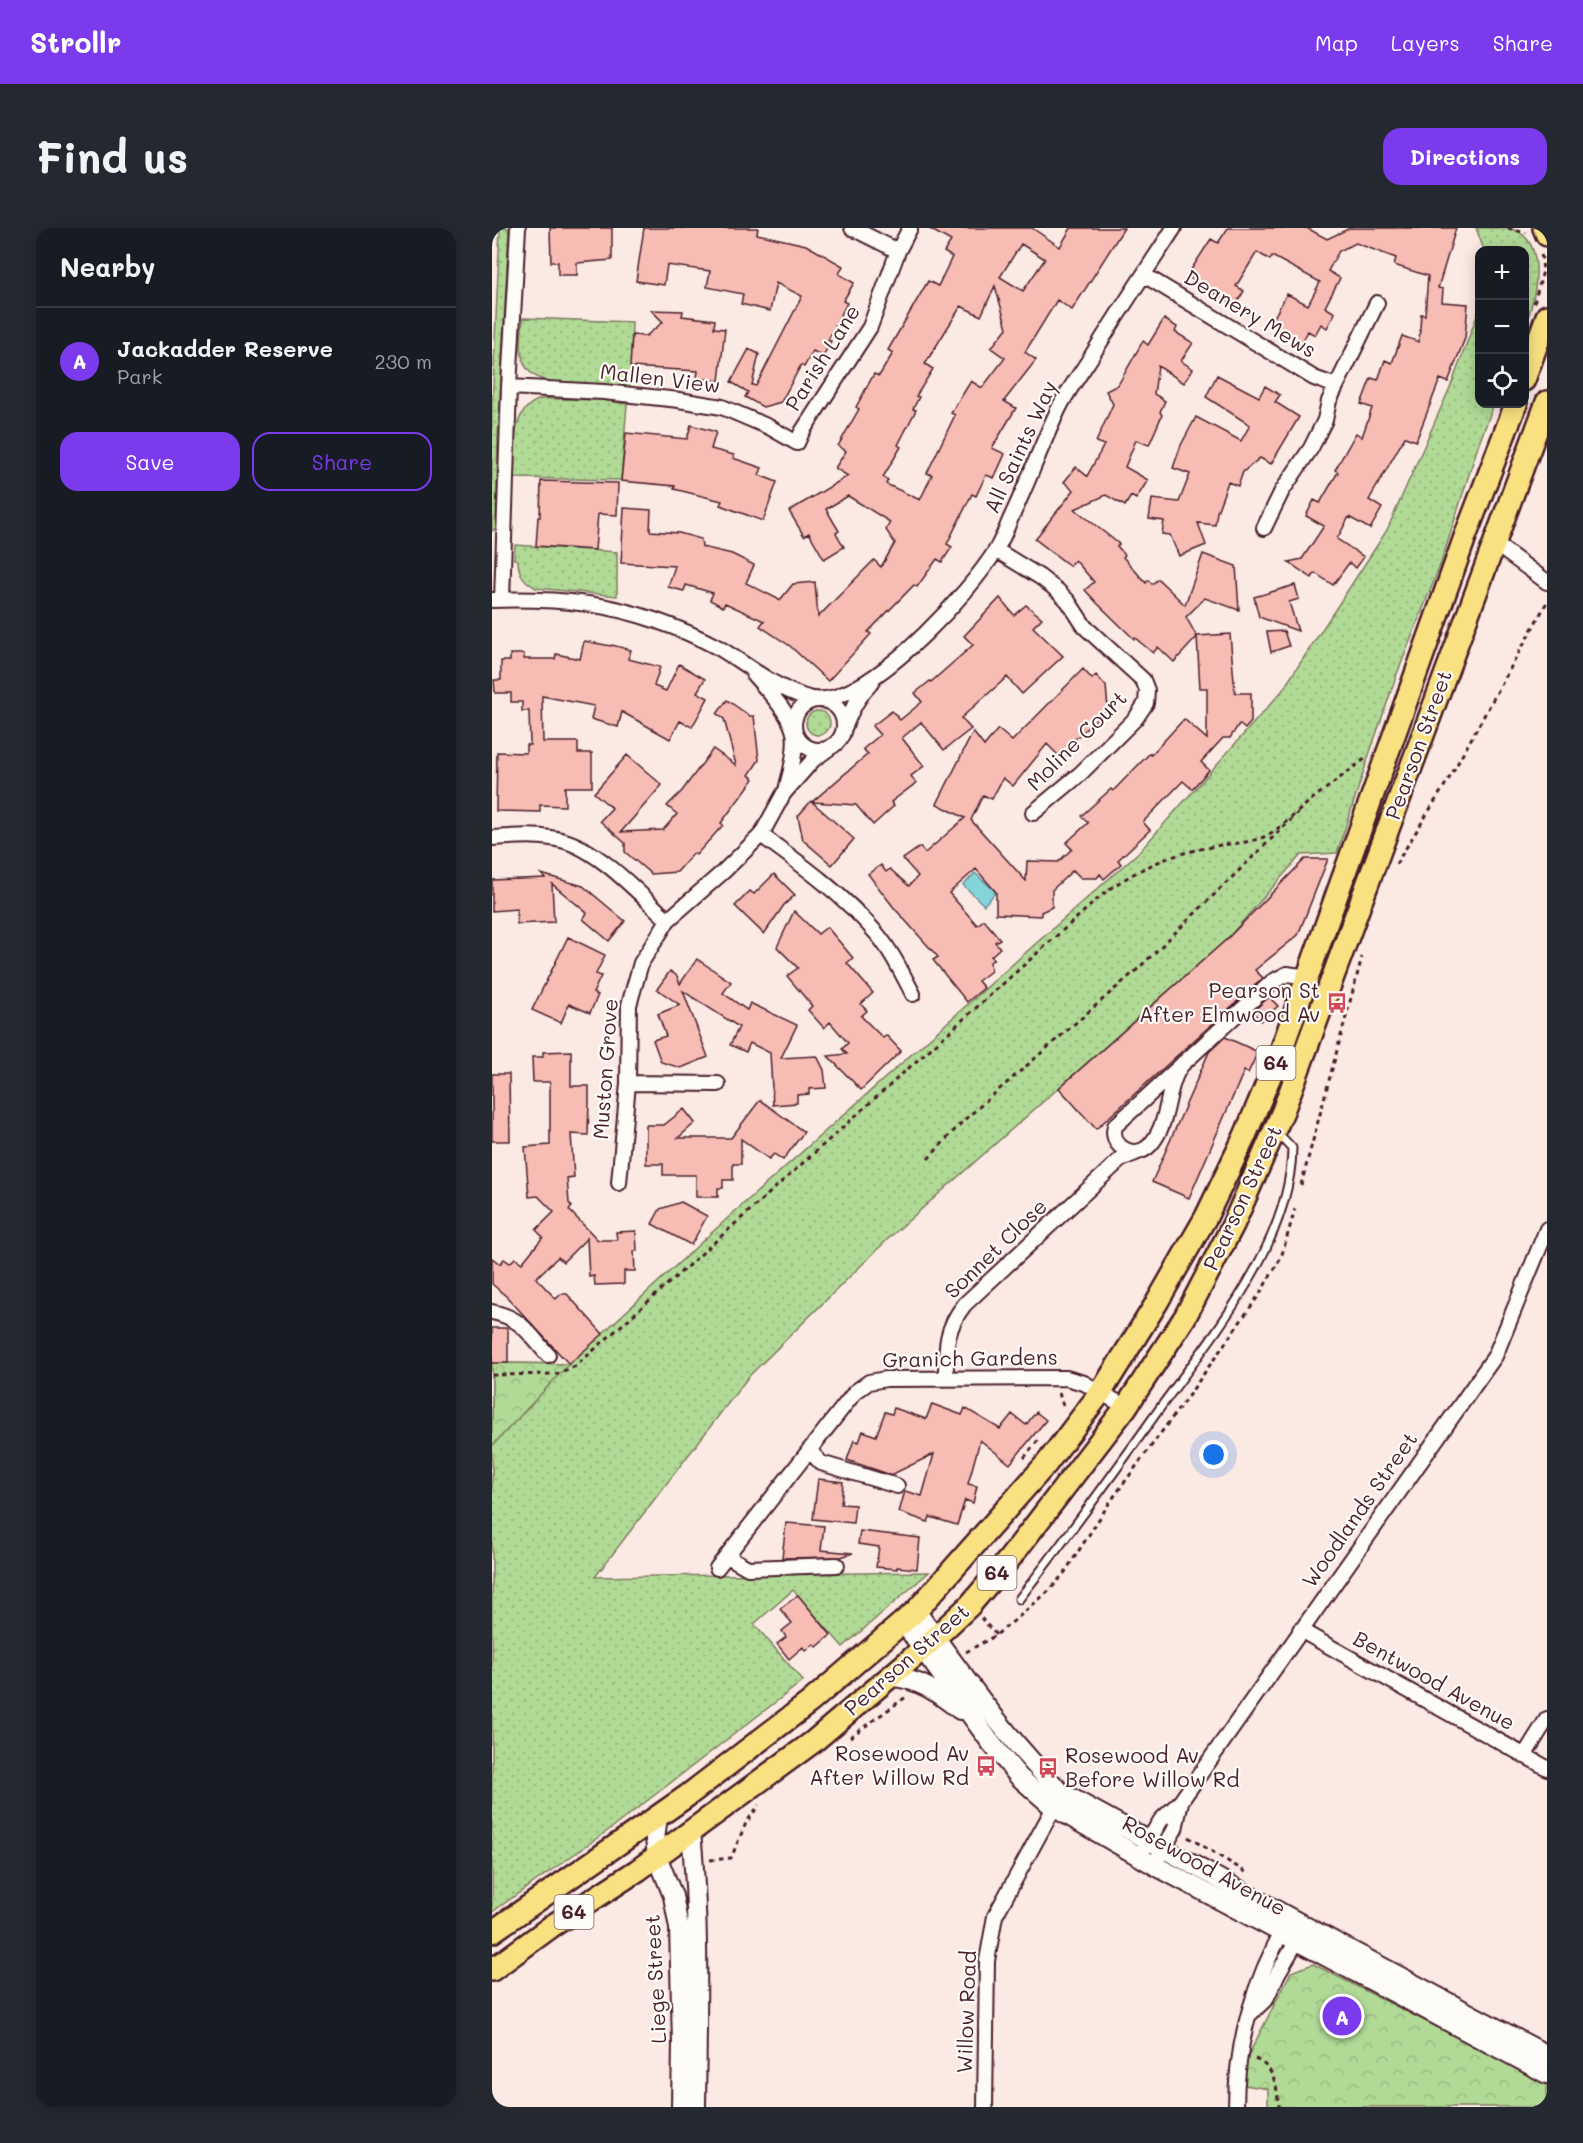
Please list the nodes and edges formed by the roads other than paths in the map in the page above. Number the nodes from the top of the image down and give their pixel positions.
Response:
1 (518, 228) edge
2 (852, 228) edge
3 (910, 228) edge
4 (1174, 228) edge
5 (898, 251) junction
6 (1144, 275) junction
7 (1377, 303) dead end
8 (1547, 316) edge
9 (1529, 366) edge
10 (1336, 386) junction
11 (509, 387) junction
12 (1547, 402) edge
13 (1514, 408) edge
14 (797, 443) joint
15 (1264, 528) dead end
16 (1494, 543) junction
17 (996, 550) junction
18 (1547, 582) edge
19 (497, 600) edge
20 (747, 667) junction
21 (886, 668) junction
22 (820, 699) junction
23 (794, 730) junction
24 (843, 734) junction
25 (832, 746) junction
26 (784, 794) junction
27 (1033, 813) dead end
28 (760, 835) junction
29 (492, 838) edge
30 (668, 920) junction
31 (1308, 977) junction
32 (912, 994) dead end
33 (1183, 1063) junction
34 (628, 1083) junction
35 (718, 1084) dead end
36 (1139, 1103) junction
37 (1166, 1114) junction
38 (1275, 1130) junction
39 (1116, 1141) junction
40 (1138, 1152) junction
41 (1120, 1159) junction
42 (619, 1183) dead end
43 (1547, 1229) edge
44 (492, 1312) edge
45 (548, 1355) dead end
46 (946, 1378) junction
47 (1101, 1392) junction
48 (1126, 1407) junction
49 (809, 1450) junction
50 (897, 1486) dead end
51 (727, 1556) junction
52 (837, 1566) dead end
53 (717, 1568) dead end
54 (1019, 1599) dead end
55 (910, 1617) junction
56 (1300, 1630) junction
57 (930, 1643) junction
58 (890, 1677) junction
59 (1547, 1719) edge
60 (976, 1723) junction
61 (1524, 1755) junction
62 (1547, 1768) edge
63 (1058, 1800) junction
64 (658, 1816) junction
65 (691, 1832) junction
66 (1151, 1853) junction
67 (657, 1856) junction
68 (1293, 1930) junction
69 (492, 1932) edge
70 (492, 1970) edge
71 (1547, 2055) edge
72 (1547, 2074) edge
73 (681, 2107) edge
74 (696, 2107) edge
75 (985, 2107) edge
76 (1236, 2107) edge

1 - 11 street
2 - 5 street
3 - 5 street, Parish Lane
4 - 6 street, All Saints Way
5 - 14 street, Parish Lane
6 - 10 street, Deanery Mews
6 - 17 street, All Saints Way
7 - 10 street
8 - 9 main road
10 - 15 street
11 - 14 street, Mallen View
11 - 19 street
12 - 16 main road, Pearson Street / 64
13 - 31 main road, Pearson Street / 64
16 - 18 street
16 - 38 main road, Pearson Street / 64
17 - 21 street, All Saints Way
17 - 27 street, Moline Court
19 - 20 street
20 - 22 street
20 - 23 street
21 - 22 street
21 - 24 street
22 - 23 street
22 - 24 street
23 - 25 street
23 - 26 street
24 - 25 street
25 - 26 street, Muston Grove
26 - 28 street, Muston Grove
28 - 30 street, Muston Grove
28 - 32 street
29 - 30 street
30 - 34 street, Muston Grove
31 - 33 street
31 - 47 main road, Pearson Street / 64
33 - 36 street
33 - 37 street
34 - 35 street
34 - 42 street, Muston Grove
36 - 37 street
36 - 39 street
37 - 40 street
38 - 48 main road, Pearson Street / 64
38 - 54 lane
39 - 40 street
39 - 41 street
40 - 41 street
41 - 46 street, Sonnet Close
43 - 56 street, Woodlands Street
44 - 45 street
46 - 47 street, Granich Gardens
46 - 49 street, Granich Gardens
47 - 48 street, Granich Gardens
47 - 55 main road, Pearson Street / 64
48 - 57 main road, Pearson Street / 64
49 - 50 street
49 - 51 street, Granich Gardens
51 - 52 street
51 - 53 street, Granich Gardens
55 - 57 main road, Rosewood Avenue
55 - 64 main road, Pearson Street / 64
56 - 61 street, Bentwood Avenue
56 - 66 street, Woodlands Street
57 - 58 main road, Pearson Street / 64
57 - 60 main road, Rosewood Avenue
57 - 63 main road, Rosewood Avenue
58 - 60 main road
58 - 65 main road, Pearson Street / 64
59 - 61 street
60 - 63 main road, Rosewood Avenue
61 - 62 street, Bentwood Avenue
63 - 66 main road, Rosewood Avenue
63 - 75 street, Willow Road
64 - 67 main road, Liege Street
64 - 69 main road, 64
65 - 67 main road, 64
65 - 74 main road, Liege Street
66 - 68 main road, Rosewood Avenue
67 - 70 main road, 64
67 - 73 main road, Liege Street
68 - 71 main road, Rosewood Avenue
68 - 72 main road, Rosewood Avenue
68 - 76 street

